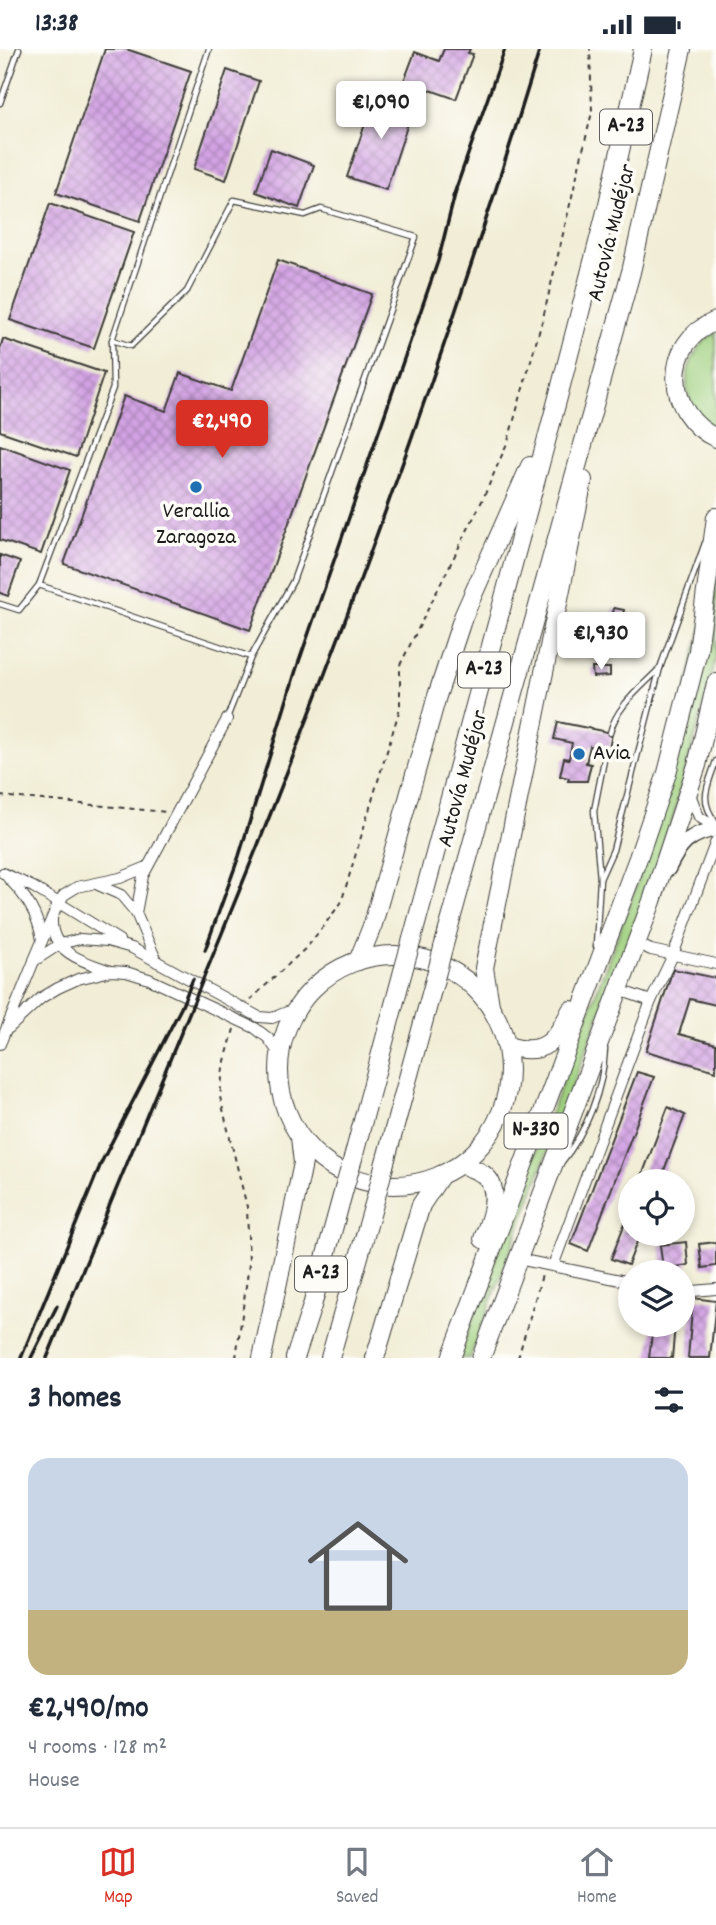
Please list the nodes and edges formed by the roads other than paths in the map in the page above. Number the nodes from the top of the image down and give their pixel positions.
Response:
1 (19, 49) edge
2 (209, 49) edge
3 (643, 49) edge
4 (682, 49) edge
5 (0, 103) edge
6 (631, 272) junction
7 (716, 321) edge
8 (112, 340) junction
9 (557, 401) junction
10 (715, 441) edge
11 (716, 515) edge
12 (38, 585) junction
13 (0, 604) edge
14 (251, 657) junction
15 (660, 668) junction
16 (716, 683) edge
17 (227, 719) joint
18 (610, 733) dead end
19 (710, 740) dead end
20 (606, 750) dead end
21 (716, 761) edge
22 (697, 765) junction
23 (689, 787) junction
24 (716, 826) edge
25 (716, 841) edge
26 (147, 867) junction
27 (600, 879) junction
28 (93, 884) junction
29 (652, 901) junction
30 (58, 903) junction
31 (621, 904) junction
32 (136, 913) junction
33 (52, 915) junction
34 (42, 940) junction
35 (636, 943) junction
36 (61, 944) junction
37 (596, 946) junction
38 (132, 948) junction
39 (673, 955) junction
40 (34, 961) junction
41 (358, 961) junction
42 (157, 962) junction
43 (716, 964) edge
44 (111, 971) junction
45 (619, 990) junction
46 (651, 1001) junction
47 (490, 1005) junction
48 (297, 1008) junction
49 (241, 1015) junction
50 (6, 1030) junction
51 (0, 1044) edge
52 (508, 1046) junction
53 (280, 1055) junction
54 (300, 1137) junction
55 (461, 1164) junction
56 (441, 1175) junction
57 (518, 1259) junction
58 (549, 1266) junction
59 (618, 1280) edge
60 (716, 1289) edge
61 (695, 1291) edge
62 (262, 1358) edge
63 (295, 1358) edge
64 (330, 1358) edge
65 (375, 1358) edge
66 (439, 1358) edge
67 (451, 1358) edge
68 (481, 1358) edge

1 - 5 lane
2 - 8 lane
3 - 9 highway, Autovía Mudéjar / A-23
4 - 6 highway, Autovía Mudéjar / A-23
6 - 47 highway
6 - 64 highway, Autovía Mudéjar / A-23, bridge
7 - 10 highway
8 - 12 lane
8 - 14 lane
9 - 41 highway
9 - 63 highway, Autovía Mudéjar / A-23, bridge
11 - 15 lane
11 - 31 highway, N-330
12 - 13 lane
12 - 14 lane
14 - 17 lane
15 - 18 lane
15 - 27 lane
16 - 22 highway, N-330
17 - 26 street
19 - 22 lane
20 - 27 lane
21 - 24 lane
22 - 23 highway, N-330
23 - 24 street
23 - 29 highway, N-330
24 - 29 street
25 - 39 street
26 - 28 street
26 - 32 street
27 - 37 lane
28 - 30 street
28 - 32 street
29 - 35 highway, N-330
30 - 33 street
30 - 34 street
30 - 38 street
31 - 37 highway
31 - 67 highway, N-330
32 - 42 street
33 - 34 street
33 - 36 street
34 - 40 street
35 - 39 street
35 - 45 highway, N-330
36 - 38 street
36 - 40 street
36 - 44 street
37 - 52 highway
38 - 42 street
39 - 43 street
39 - 46 street
40 - 50 street
41 - 47 highway
41 - 48 highway
42 - 49 street
44 - 49 street
44 - 50 street
45 - 46 street
45 - 57 highway, N-330
46 - 58 street
47 - 52 highway
48 - 49 street
48 - 53 highway
49 - 53 street
50 - 51 street
52 - 55 highway
53 - 54 highway
54 - 56 highway
54 - 62 highway
55 - 56 highway
55 - 66 highway
56 - 65 highway
57 - 58 street
57 - 68 highway, N-330
58 - 59 street
60 - 61 street

